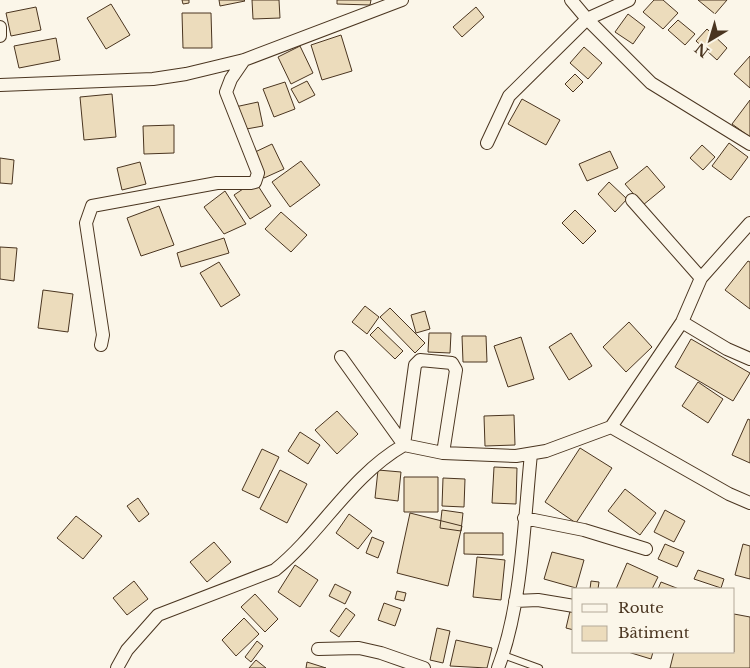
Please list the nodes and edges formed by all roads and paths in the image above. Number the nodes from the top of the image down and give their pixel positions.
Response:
1 (402, 0) edge
2 (571, 0) edge
3 (629, 0) edge
4 (587, 19) junction
5 (0, 27) edge
6 (0, 36) edge
7 (244, 60) junction
8 (2, 81) edge
9 (487, 142) dead end
10 (750, 144) edge
11 (632, 200) dead end
12 (750, 223) edge
13 (701, 278) junction
14 (682, 322) junction
15 (101, 345) dead end
16 (341, 357) dead end
17 (750, 359) edge
18 (611, 427) junction
19 (404, 445) junction
20 (443, 453) junction
21 (531, 454) junction
22 (750, 503) edge
23 (524, 518) junction
24 (646, 549) dead end
25 (515, 601) junction
26 (572, 606) edge
27 (318, 649) dead end
28 (503, 655) junction
29 (123, 665) edge
30 (424, 668) edge
31 (498, 668) edge
32 (539, 668) edge

1 - 7 street
2 - 4 street
3 - 4 street
4 - 9 street
4 - 10 street
5 - 6 street
7 - 8 street
7 - 15 street
11 - 13 street
12 - 13 street
13 - 14 street
14 - 17 street
14 - 18 street
16 - 19 street
18 - 21 street
18 - 22 street
19 - 20 street
19 - 20 street
19 - 29 street
20 - 21 street
21 - 23 street
23 - 24 street
23 - 25 street
25 - 26 street
25 - 28 street
27 - 30 street
28 - 31 street
28 - 32 lane

